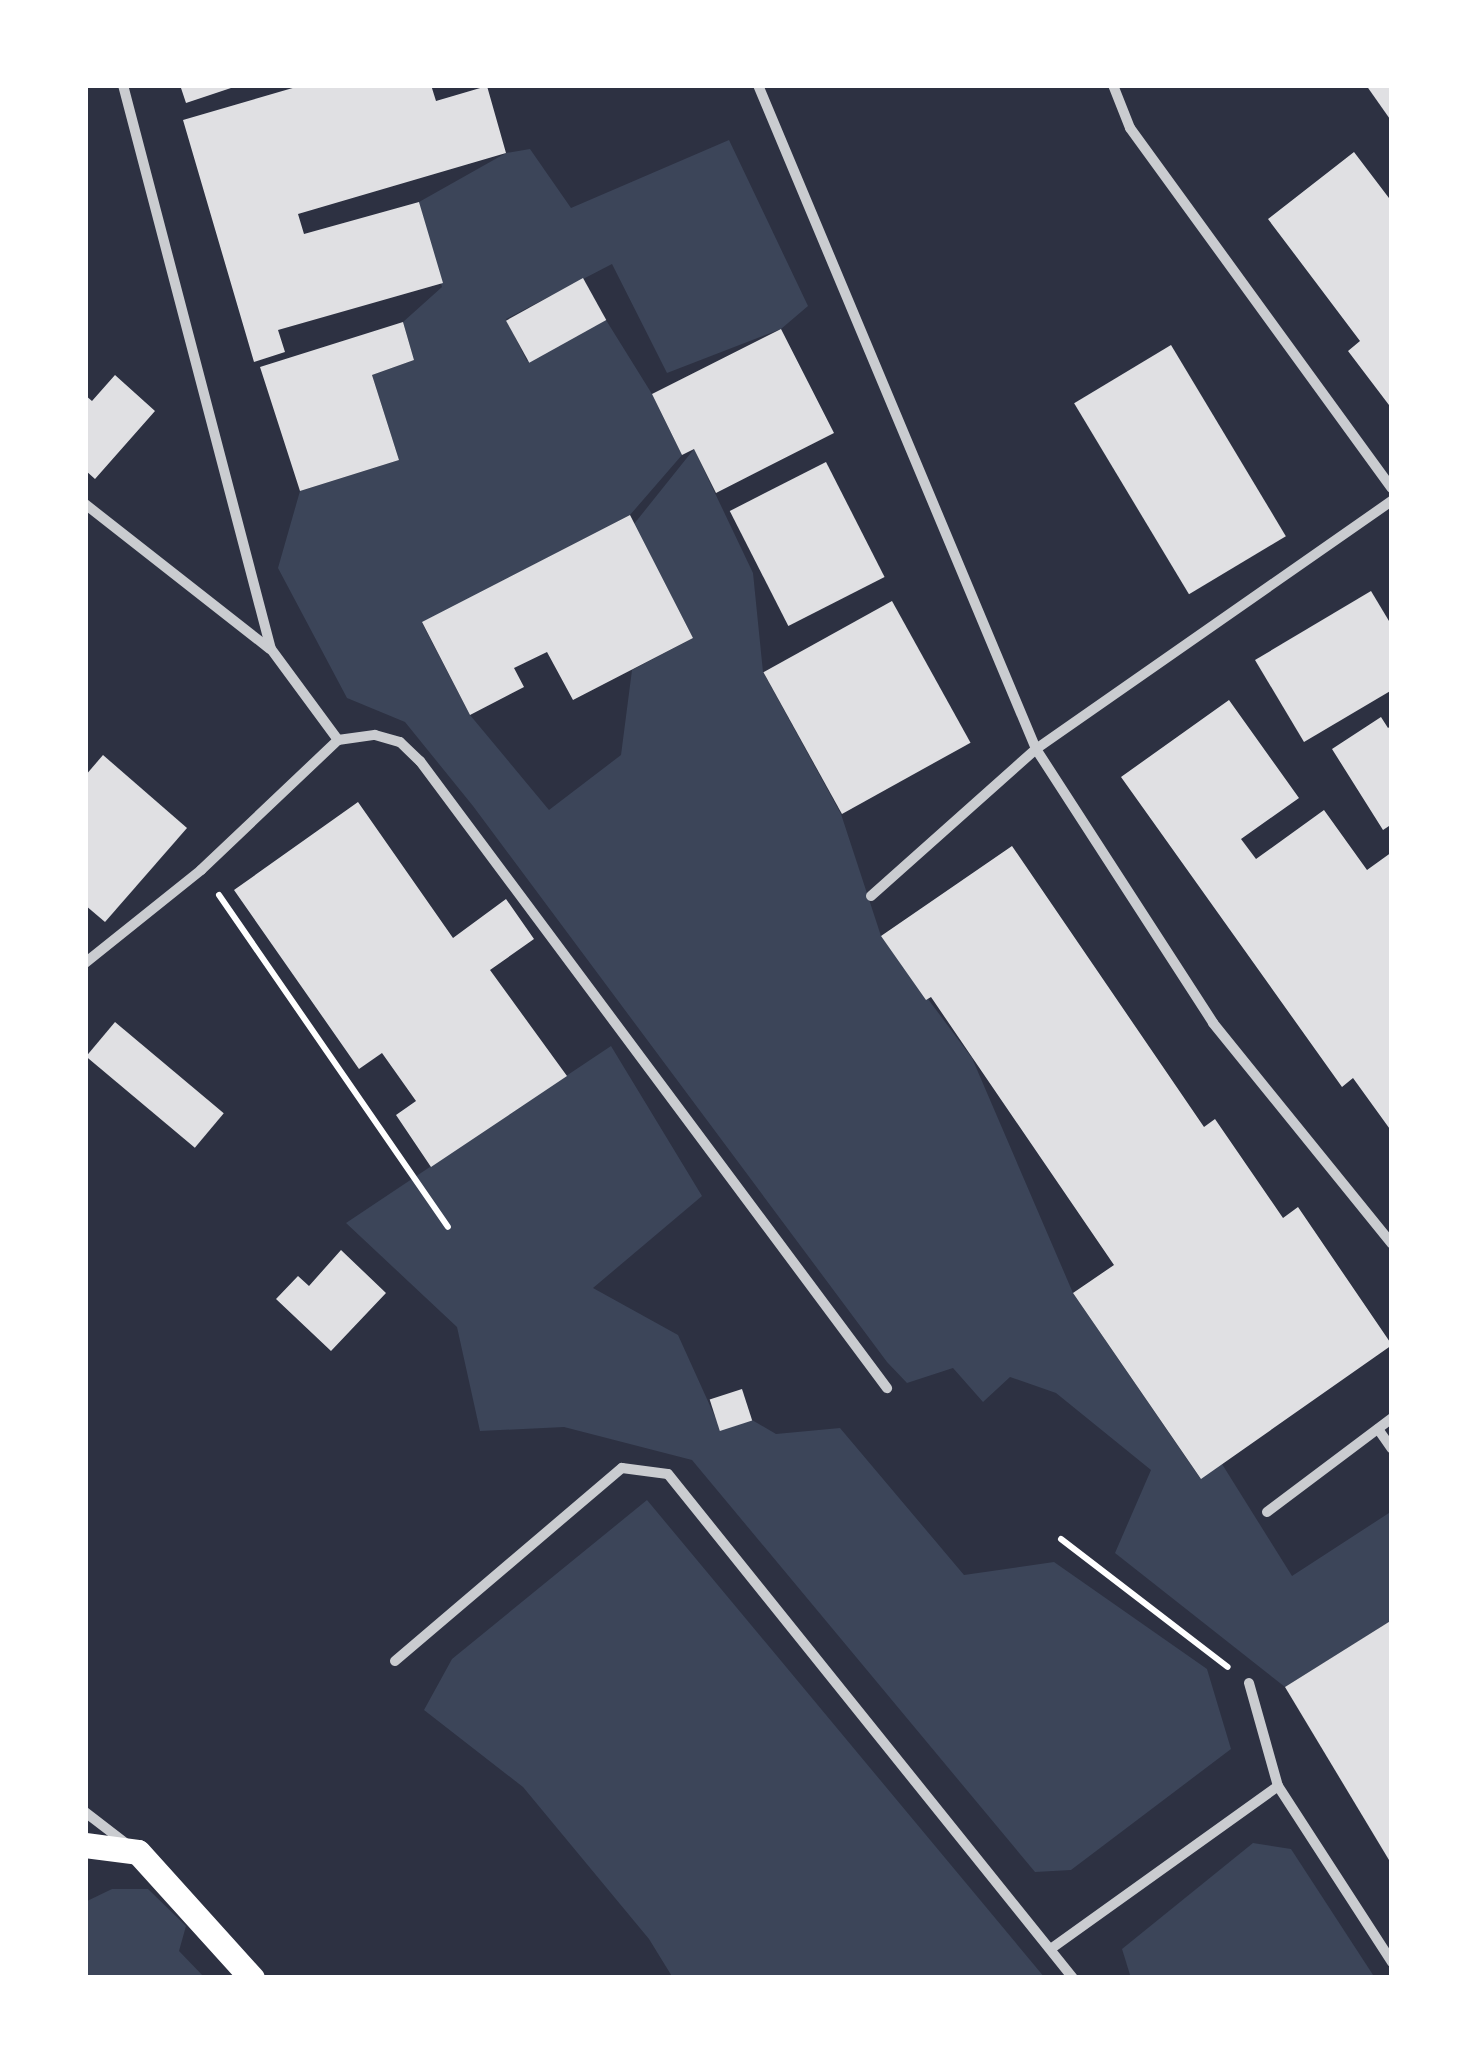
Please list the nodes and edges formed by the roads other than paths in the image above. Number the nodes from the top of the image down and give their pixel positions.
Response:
1 (123, 85) edge
2 (758, 85) edge
3 (1113, 85) edge
4 (1392, 488) edge
5 (1392, 501) edge
6 (85, 504) edge
7 (271, 649) junction
8 (338, 740) junction
9 (1036, 748) junction
10 (871, 896) dead end
11 (87, 956) edge
12 (1392, 1244) edge
13 (887, 1388) dead end
14 (1392, 1418) edge
15 (1378, 1429) junction
16 (1392, 1450) edge
17 (1267, 1512) dead end
18 (394, 1660) dead end
19 (1249, 1683) road end
20 (1278, 1786) junction
21 (85, 1812) edge
22 (90, 1852) edge
23 (138, 1852) junction
24 (1052, 1948) junction
25 (1392, 1962) edge
26 (252, 1978) edge
27 (1074, 1978) edge

1 - 7 street
2 - 9 street
3 - 4 street
5 - 9 street
6 - 7 street
7 - 8 street
8 - 11 street
8 - 13 street
9 - 10 street
9 - 12 street
14 - 15 street
15 - 16 street
15 - 17 street
18 - 24 street
19 - 20 street
20 - 24 street
20 - 25 street
21 - 23 street
22 - 23 main road
23 - 26 main road
24 - 27 street

